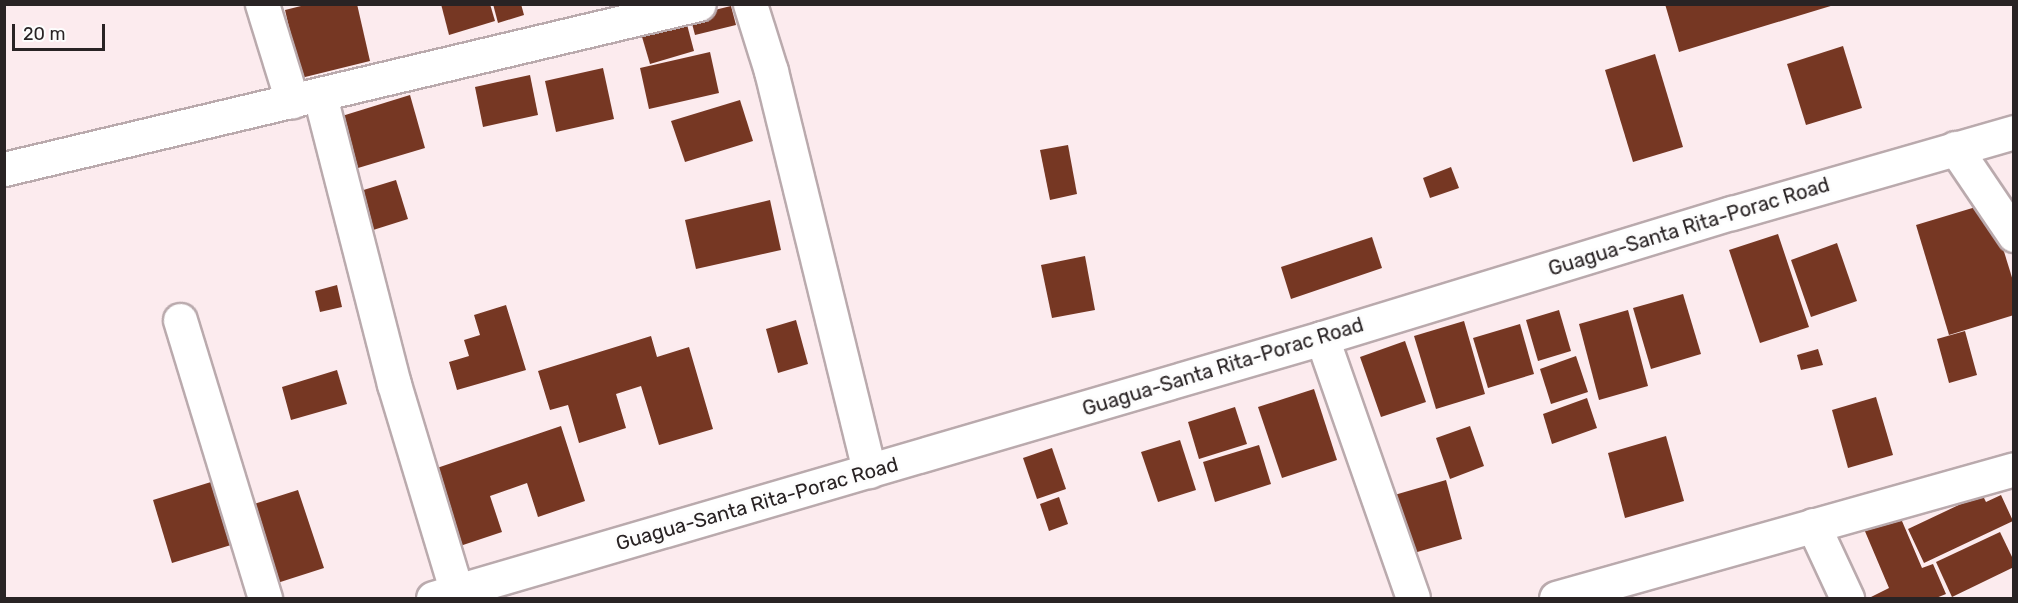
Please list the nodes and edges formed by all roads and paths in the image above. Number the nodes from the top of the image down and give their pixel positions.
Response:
1 (262, 4) edge
2 (699, 4) edge
3 (750, 4) edge
4 (306, 99) junction
5 (2013, 132) edge
6 (1955, 148) junction
7 (4, 169) edge
8 (2013, 235) edge
9 (180, 320) dead end
10 (1322, 338) junction
11 (869, 471) junction
12 (2011, 476) edge
13 (1813, 525) junction
14 (1641, 586) edge
15 (445, 596) edge
16 (265, 598) edge
17 (1413, 598) edge
18 (1556, 598) edge
19 (1846, 598) edge

1 - 4 street
2 - 4 street
3 - 11 street
4 - 7 street
4 - 15 street
5 - 6 street, Guagua-Santa Rita-Porac Road
6 - 8 street
6 - 10 street, Guagua-Santa Rita-Porac Road
9 - 16 street
10 - 11 street, Guagua-Santa Rita-Porac Road
10 - 17 street
11 - 15 street, Guagua-Santa Rita-Porac Road
12 - 13 street
13 - 14 street
13 - 19 street
14 - 18 street

